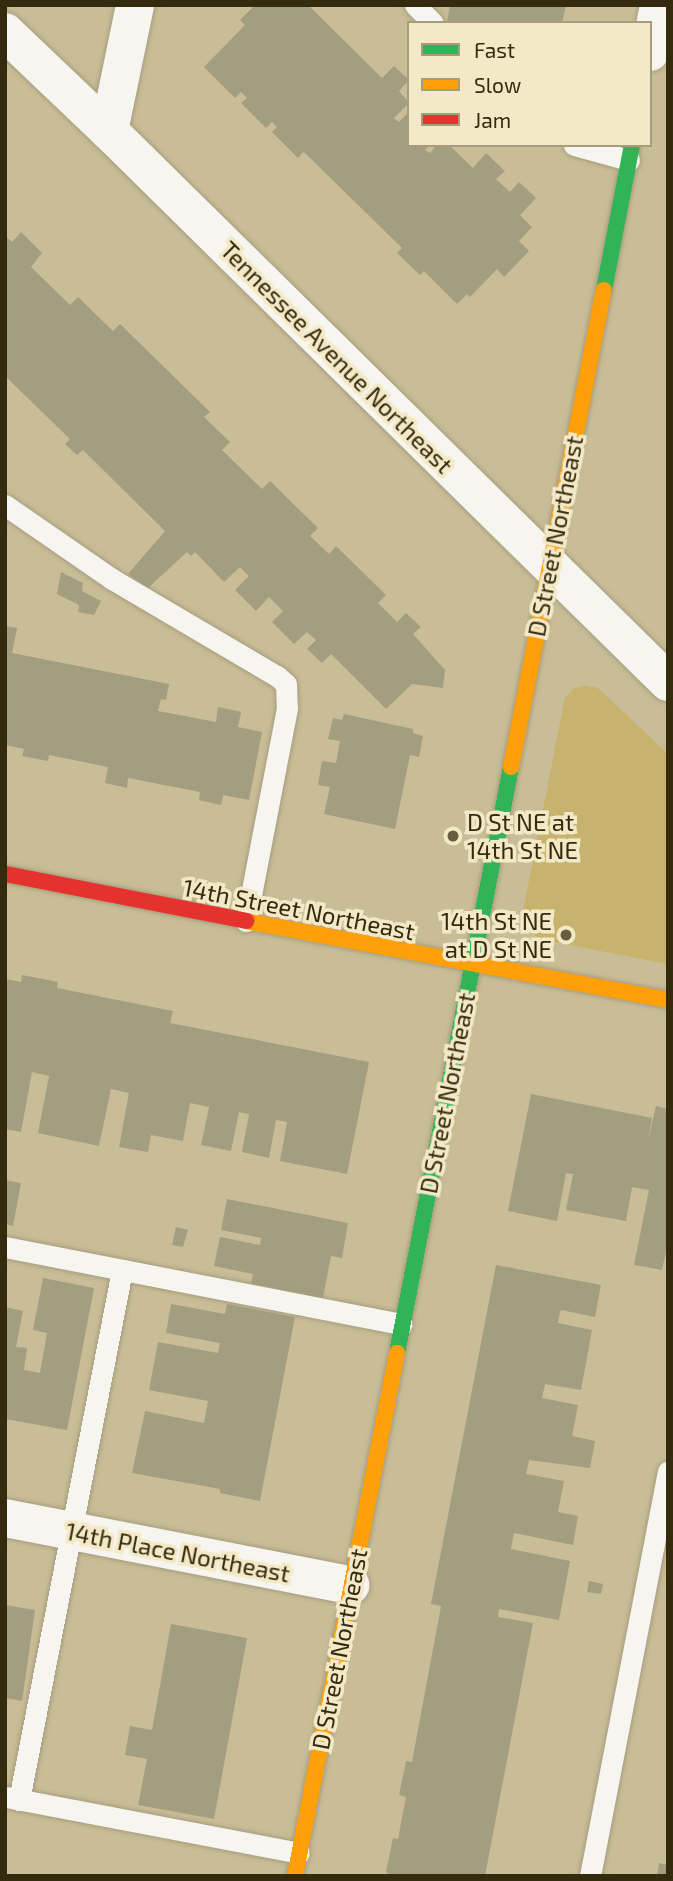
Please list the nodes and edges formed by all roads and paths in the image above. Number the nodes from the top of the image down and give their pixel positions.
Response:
1 (135, 5) edge
2 (415, 5) edge
3 (659, 5) edge
4 (431, 21) edge
5 (5, 32) edge
6 (652, 42) edge
7 (109, 131) junction
8 (588, 147) edge
9 (631, 153) edge
10 (5, 505) edge
11 (549, 568) junction
12 (668, 682) edge
13 (5, 874) edge
14 (246, 922) junction
15 (472, 963) junction
16 (668, 1000) edge
17 (5, 1247) edge
18 (122, 1270) junction
19 (402, 1324) junction
20 (668, 1471) edge
21 (5, 1518) edge
22 (72, 1531) junction
23 (351, 1585) junction
24 (12, 1798) edge
25 (299, 1853) junction
26 (295, 1876) edge
27 (590, 1876) edge

1 - 7 street
2 - 4 lane
3 - 6 street
5 - 7 street, Tennessee Avenue Northeast
7 - 11 street, Tennessee Avenue Northeast
8 - 9 lane
9 - 11 street, D Street Northeast
10 - 14 lane
11 - 12 street, Tennessee Avenue Northeast
11 - 15 street, D Street Northeast
13 - 14 street, 14th Street Northeast
14 - 15 street, 14th Street Northeast
15 - 16 street, 14th Street Northeast
15 - 19 street, D Street Northeast
17 - 18 lane
18 - 19 lane
18 - 22 lane
19 - 23 street, D Street Northeast
20 - 27 lane
21 - 22 street, 14th Place Northeast
22 - 23 street, 14th Place Northeast
22 - 24 lane
23 - 25 street, D Street Northeast
24 - 25 lane
25 - 26 street, D Street Northeast

